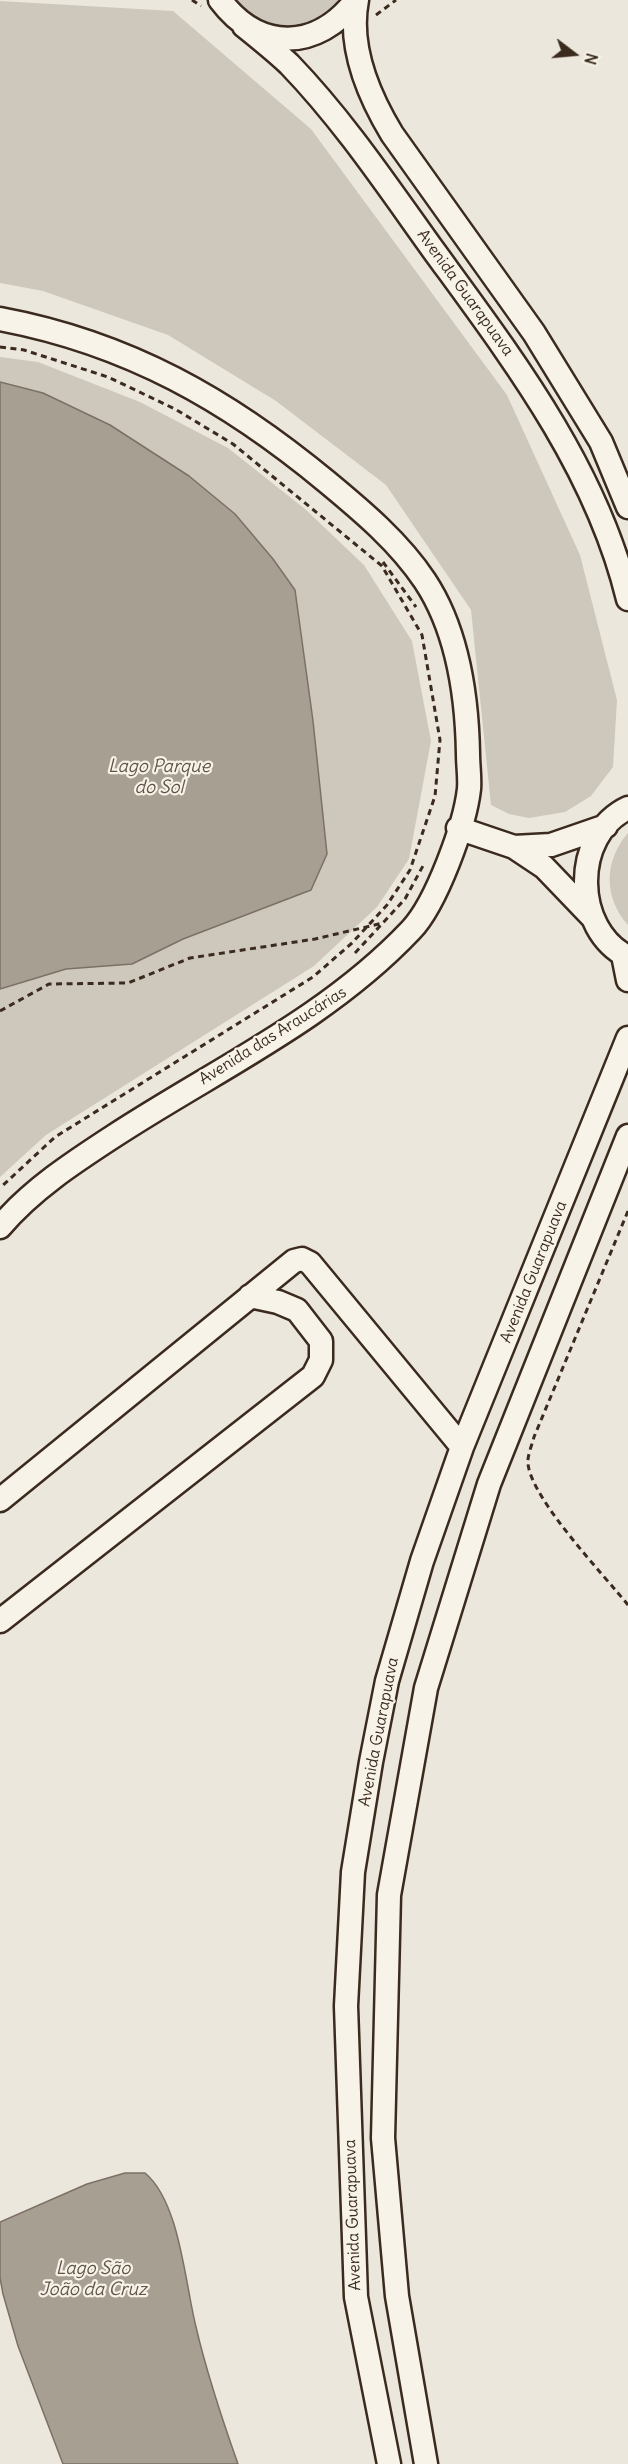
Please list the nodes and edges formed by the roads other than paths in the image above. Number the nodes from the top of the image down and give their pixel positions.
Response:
1 (206, 0) edge
2 (356, 0) edge
3 (232, 14) edge
4 (0, 320) edge
5 (628, 507) edge
6 (628, 599) edge
7 (626, 807) edge
8 (606, 826) junction
9 (458, 828) junction
10 (514, 847) junction
11 (592, 917) junction
12 (626, 956) edge
13 (628, 980) edge
14 (628, 1038) edge
15 (628, 1136) edge
16 (0, 1227) edge
17 (250, 1296) junction
18 (462, 1447) junction
19 (0, 1500) edge
20 (0, 1621) edge
21 (389, 2464) edge
22 (426, 2464) edge

1 - 3 street
2 - 3 street
2 - 5 street, Avenida Guarapuava
3 - 6 street, Avenida Guarapuava
4 - 9 street, Avenida das Araucárias
7 - 8 street
8 - 10 street
8 - 11 street
9 - 10 street
9 - 16 street, Avenida das Araucárias
10 - 11 street
11 - 12 street
12 - 13 street
14 - 18 street, Avenida Guarapuava
15 - 22 street, Avenida Guarapuava
17 - 18 street
17 - 19 street
17 - 20 street
18 - 21 street, Avenida Guarapuava

